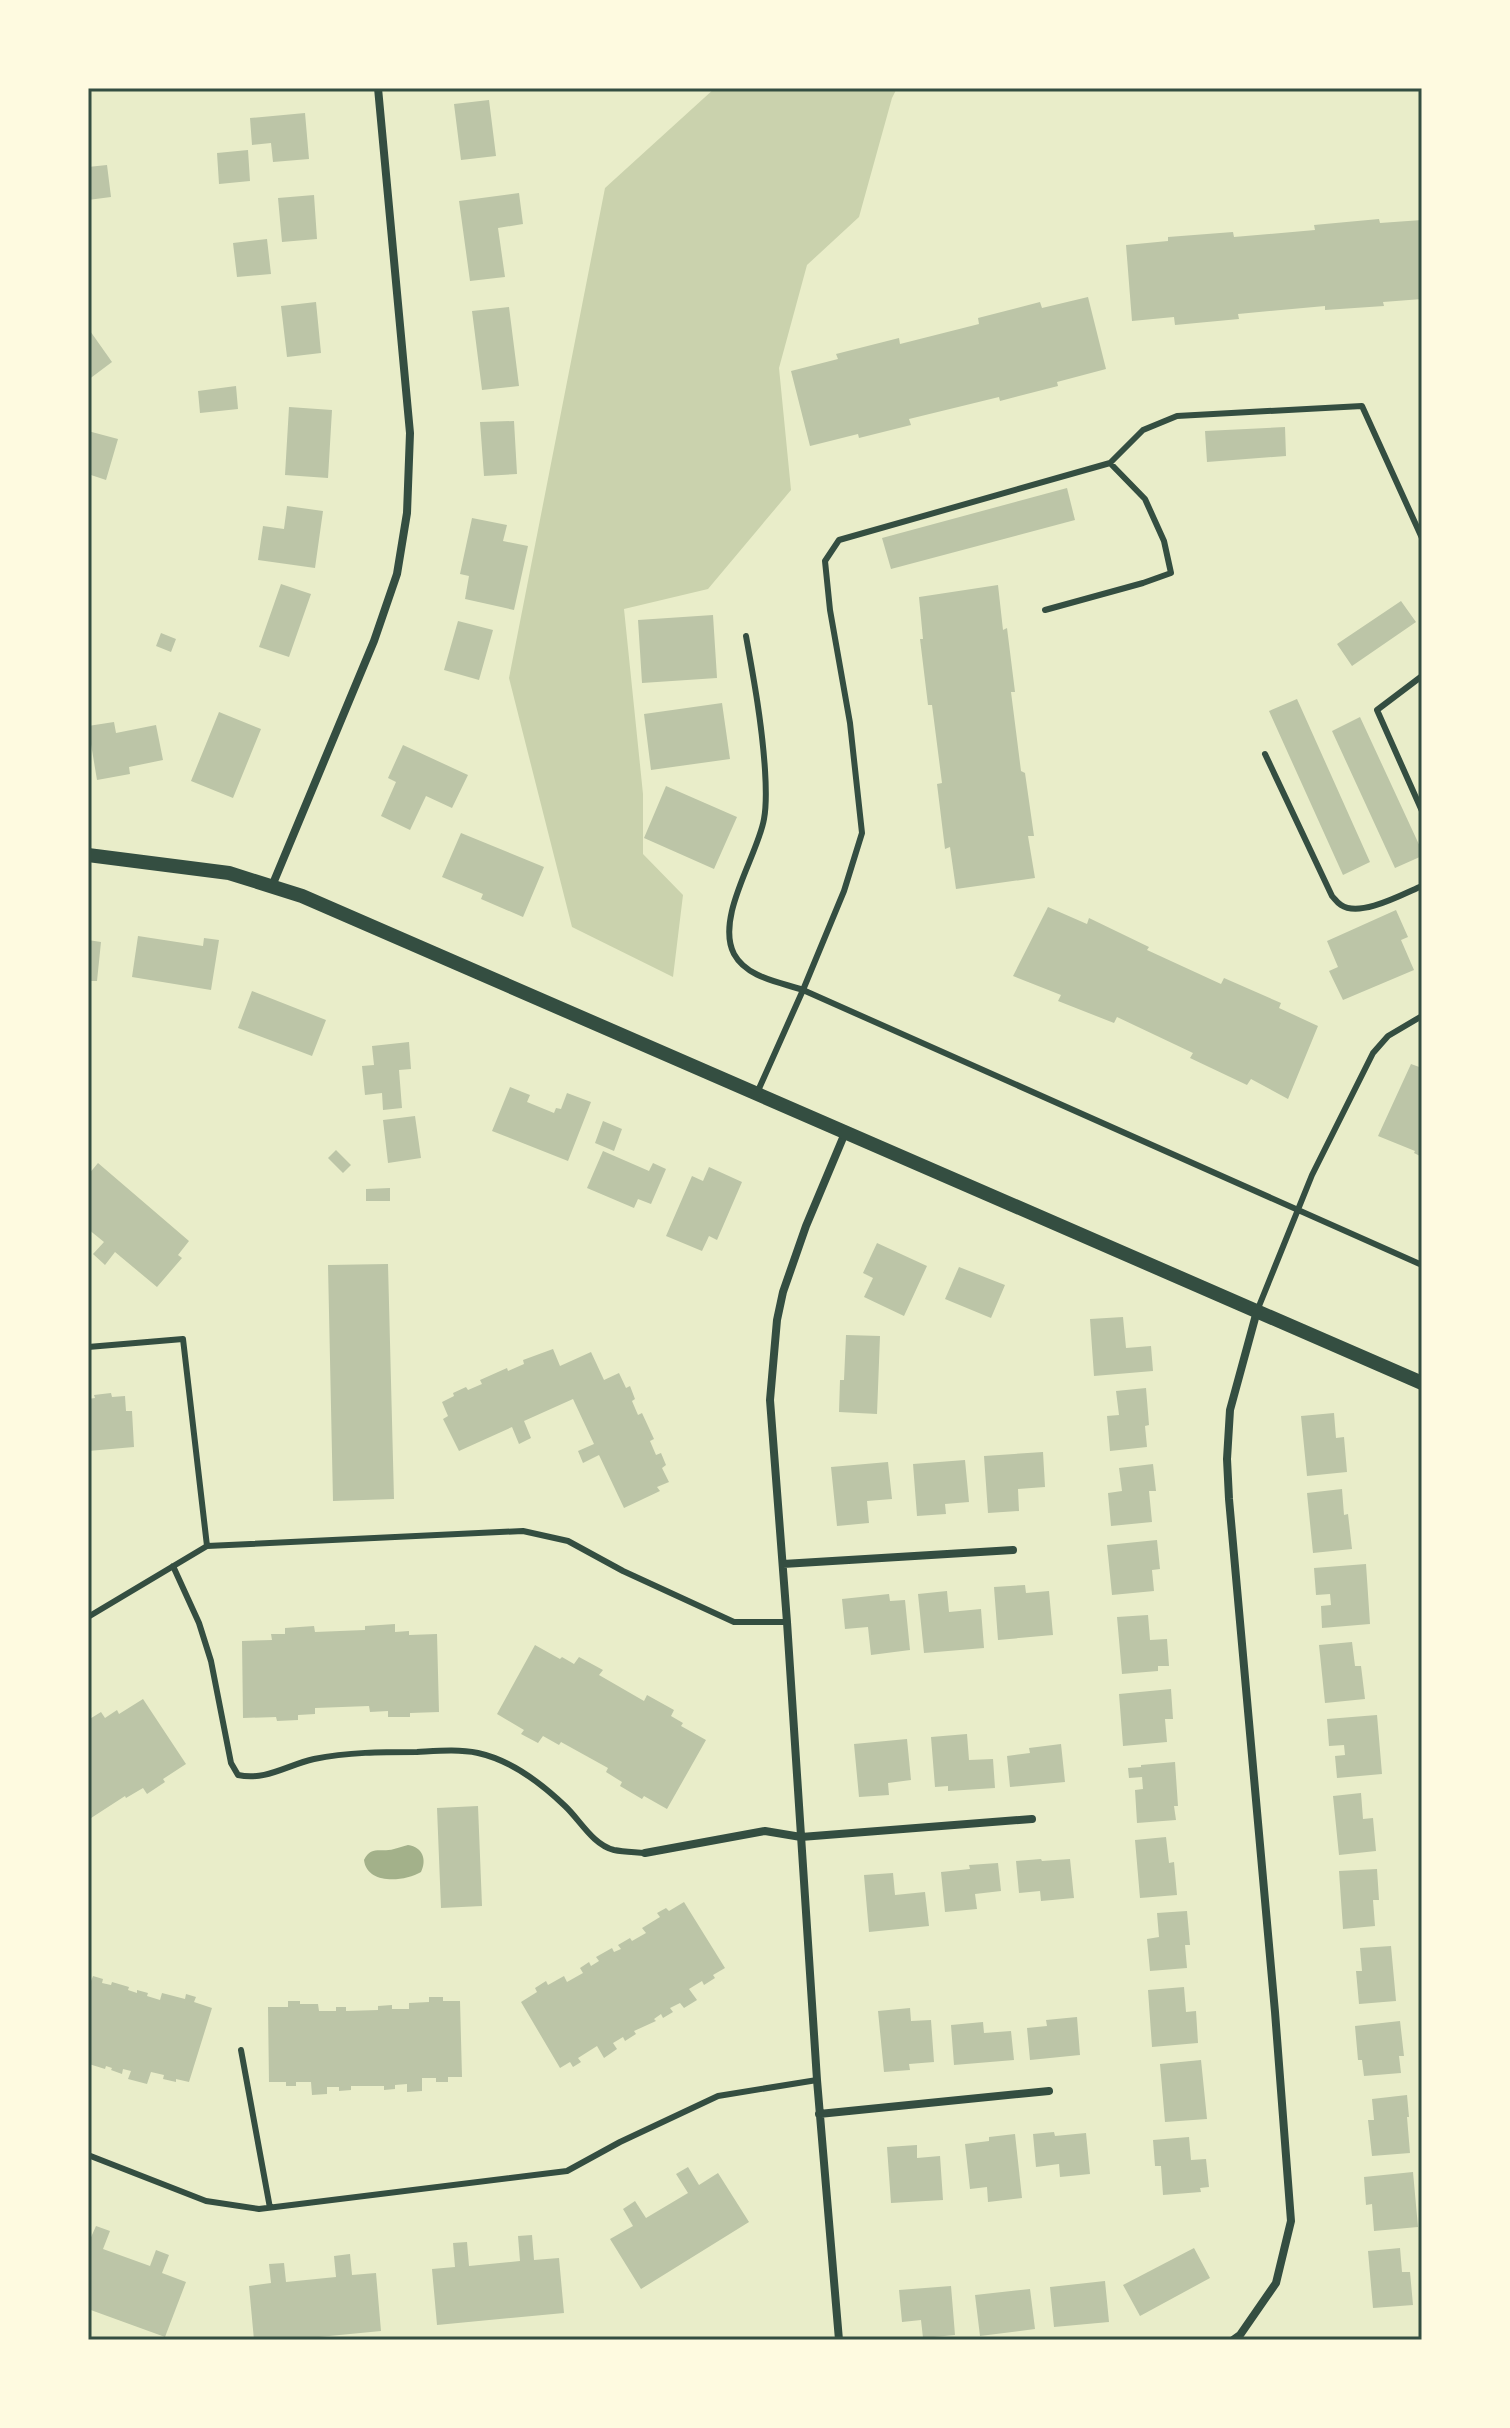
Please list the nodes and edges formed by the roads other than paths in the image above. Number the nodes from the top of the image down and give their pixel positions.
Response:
1 (378, 88) edge
2 (1110, 463) junction
3 (1422, 538) edge
4 (1045, 610) dead end
5 (746, 636) dead end
6 (1422, 676) edge
7 (1265, 754) dead end
8 (1422, 811) edge
9 (88, 855) edge
10 (272, 886) junction
11 (1422, 886) edge
12 (803, 990) junction
13 (1422, 1016) edge
14 (756, 1094) junction
15 (845, 1133) junction
16 (1297, 1211) junction
17 (1422, 1265) edge
18 (1257, 1311) junction
19 (88, 1347) edge
20 (1422, 1383) edge
21 (207, 1546) junction
22 (1013, 1550) dead end
23 (783, 1564) junction
24 (173, 1566) junction
25 (88, 1617) edge
26 (787, 1622) junction
27 (1032, 1819) dead end
28 (801, 1837) junction
29 (645, 1853) joint
30 (241, 2050) dead end
31 (817, 2080) junction
32 (1049, 2091) dead end
33 (819, 2114) junction
34 (88, 2155) edge
35 (270, 2208) junction
36 (839, 2340) edge
37 (1233, 2340) edge

1 - 10 street
2 - 3 lane
2 - 4 lane
2 - 12 lane
5 - 12 lane
6 - 8 lane
7 - 11 lane
9 - 10 street
10 - 14 street
12 - 14 lane
12 - 16 lane
13 - 16 lane
14 - 15 street
15 - 18 street
15 - 23 street
16 - 17 lane
16 - 18 lane
18 - 20 street
18 - 37 street
19 - 21 lane
21 - 24 lane
21 - 26 lane
22 - 23 street
23 - 26 street
24 - 25 lane
24 - 29 lane
26 - 28 street
27 - 28 street
28 - 29 street
28 - 31 street
30 - 35 lane
31 - 33 street
31 - 35 lane
32 - 33 street
33 - 36 street
34 - 35 lane

